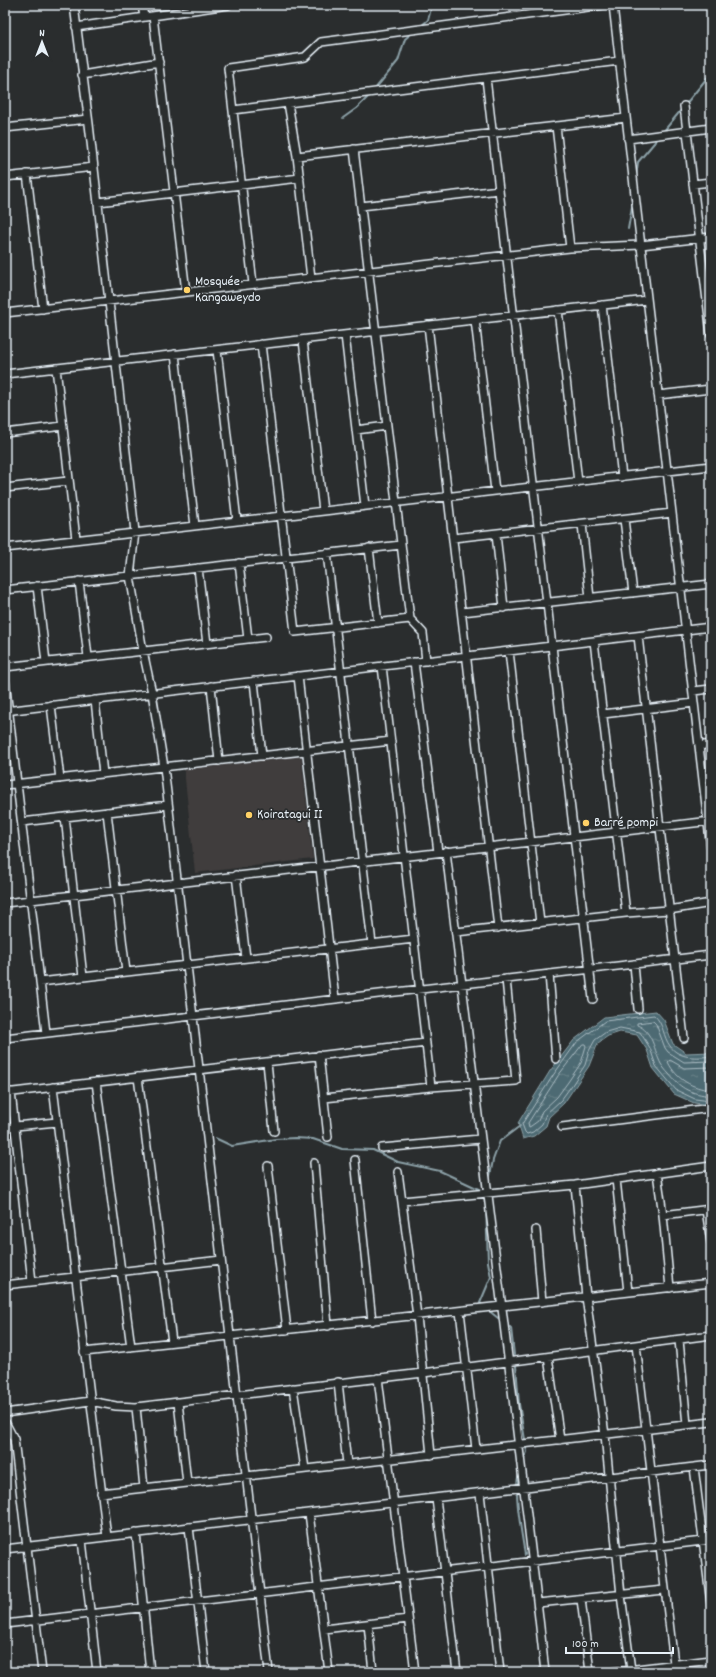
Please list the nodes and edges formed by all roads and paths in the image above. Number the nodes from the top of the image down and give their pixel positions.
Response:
1 (74, 5) edge
2 (142, 5) edge
3 (228, 5) edge
4 (603, 5) edge
5 (613, 5) edge
6 (198, 7) edge
7 (153, 16) junction
8 (144, 17) junction
9 (76, 27) junction
10 (619, 61) junction
11 (159, 62) junction
12 (82, 75) junction
13 (486, 78) junction
14 (288, 103) junction
15 (684, 106) dead end
16 (233, 110) junction
17 (626, 118) junction
18 (88, 119) junction
19 (556, 126) junction
20 (5, 128) edge
21 (711, 128) edge
22 (687, 131) junction
23 (492, 133) junction
24 (628, 139) junction
25 (354, 149) junction
26 (297, 156) junction
27 (94, 167) junction
28 (27, 174) junction
29 (5, 177) edge
30 (300, 178) junction
31 (711, 182) edge
32 (693, 184) junction
33 (241, 186) junction
34 (499, 190) junction
35 (175, 193) junction
36 (98, 202) junction
37 (361, 206) junction
38 (711, 237) edge
39 (700, 238) junction
40 (641, 245) junction
41 (570, 248) junction
42 (507, 255) junction
43 (368, 271) junction
44 (311, 278) junction
45 (253, 284) junction
46 (708, 290) edge
47 (186, 292) junction
48 (647, 300) junction
49 (110, 301) junction
50 (602, 305) junction
51 (42, 309) junction
52 (558, 310) junction
53 (5, 313) edge
54 (514, 315) junction
55 (475, 320) junction
56 (428, 325) junction
57 (376, 331) junction
58 (345, 335) junction
59 (711, 335) edge
60 (303, 340) junction
61 (261, 344) junction
62 (217, 350) junction
63 (174, 354) junction
64 (116, 361) junction
65 (56, 368) junction
66 (5, 374) edge
67 (711, 389) edge
68 (658, 395) junction
69 (63, 426) junction
70 (387, 426) junction
71 (356, 430) junction
72 (5, 433) edge
73 (711, 466) edge
74 (667, 471) junction
75 (622, 477) junction
76 (68, 481) junction
77 (578, 482) junction
78 (534, 487) junction
79 (5, 488) edge
80 (495, 491) junction
81 (448, 497) junction
82 (396, 503) junction
83 (365, 506) junction
84 (323, 511) junction
85 (672, 513) junction
86 (281, 516) junction
87 (624, 519) junction
88 (237, 521) junction
89 (582, 524) junction
90 (194, 526) junction
91 (538, 529) junction
92 (135, 532) junction
93 (496, 534) junction
94 (453, 538) junction
95 (76, 539) junction
96 (401, 545) junction
97 (5, 548) edge
98 (370, 548) junction
99 (327, 553) junction
100 (286, 558) junction
101 (239, 563) junction
102 (198, 568) junction
103 (130, 576) junction
104 (79, 582) junction
105 (711, 584) edge
106 (37, 586) junction
107 (680, 587) junction
108 (5, 590) edge
109 (633, 593) junction
110 (590, 598) junction
111 (547, 602) junction
112 (504, 608) junction
113 (462, 612) junction
114 (410, 619) junction
115 (378, 623) junction
116 (711, 627) edge
117 (336, 628) junction
118 (685, 630) junction
119 (638, 636) junction
120 (266, 637) dead end
121 (248, 639) junction
122 (594, 641) junction
123 (207, 644) junction
124 (552, 646) junction
125 (143, 651) junction
126 (509, 651) junction
127 (467, 656) junction
128 (88, 657) junction
129 (426, 661) junction
130 (46, 662) junction
131 (414, 662) junction
132 (382, 666) junction
133 (5, 667) edge
134 (341, 671) junction
135 (298, 676) junction
136 (5, 680) edge
137 (254, 681) junction
138 (211, 686) junction
139 (711, 689) edge
140 (693, 691) junction
141 (152, 693) junction
142 (95, 700) junction
143 (694, 704) junction
144 (51, 705) junction
145 (646, 709) junction
146 (7, 710) edge
147 (603, 714) junction
148 (391, 741) junction
149 (711, 744) edge
150 (349, 746) junction
151 (699, 746) junction
152 (307, 751) junction
153 (262, 756) junction
154 (220, 761) junction
155 (164, 767) junction
156 (103, 774) junction
157 (60, 779) junction
158 (17, 784) junction
159 (5, 785) edge
160 (168, 805) junction
161 (107, 812) junction
162 (65, 817) junction
163 (709, 821) edge
164 (22, 822) junction
165 (660, 826) junction
166 (617, 832) junction
167 (574, 836) junction
168 (531, 841) junction
169 (489, 846) junction
170 (711, 849) edge
171 (446, 851) junction
172 (438, 852) junction
173 (404, 856) junction
174 (363, 861) junction
175 (320, 866) junction
176 (236, 875) junction
177 (177, 882) junction
178 (116, 890) junction
179 (74, 895) junction
180 (31, 900) junction
181 (5, 903) edge
182 (711, 903) edge
183 (669, 910) junction
184 (626, 913) junction
185 (584, 918) junction
186 (540, 923) junction
187 (498, 928) junction
188 (456, 932) junction
189 (414, 939) junction
190 (372, 944) junction
191 (330, 948) junction
192 (711, 955) edge
193 (246, 958) junction
194 (675, 959) junction
195 (634, 964) junction
196 (187, 965) junction
197 (590, 969) junction
198 (126, 972) junction
199 (548, 974) junction
200 (83, 977) junction
201 (506, 979) junction
202 (40, 982) junction
203 (462, 984) junction
204 (420, 989) junction
205 (335, 999) junction
206 (593, 999) dead end
207 (638, 1009) dead end
208 (193, 1015) junction
209 (46, 1033) junction
210 (5, 1038) edge
211 (684, 1038) dead end
212 (426, 1043) junction
213 (319, 1055) junction
214 (556, 1059) dead end
215 (266, 1062) junction
216 (199, 1070) junction
217 (138, 1077) junction
218 (96, 1082) junction
219 (475, 1084) junction
220 (53, 1087) junction
221 (431, 1087) junction
222 (8, 1093) edge
223 (324, 1098) junction
224 (711, 1108) edge
225 (57, 1122) junction
226 (15, 1126) junction
227 (5, 1127) edge
228 (562, 1127) dead end
229 (274, 1131) dead end
230 (328, 1137) dead end
231 (480, 1139) junction
232 (382, 1148) dead end
233 (355, 1160) dead end
234 (314, 1163) dead end
235 (268, 1166) dead end
236 (711, 1166) edge
237 (398, 1172) dead end
238 (657, 1173) junction
239 (616, 1179) junction
240 (575, 1184) junction
241 (487, 1193) junction
242 (402, 1201) junction
243 (709, 1210) edge
244 (663, 1215) junction
245 (536, 1230) dead end
246 (711, 1242) edge
247 (221, 1260) junction
248 (162, 1267) junction
249 (120, 1272) junction
250 (75, 1277) junction
251 (32, 1282) junction
252 (711, 1283) edge
253 (5, 1285) edge
254 (670, 1288) junction
255 (628, 1292) junction
256 (586, 1297) junction
257 (542, 1302) junction
258 (502, 1306) junction
259 (460, 1311) junction
260 (418, 1316) junction
261 (372, 1321) junction
262 (328, 1326) junction
263 (286, 1330) junction
264 (230, 1336) junction
265 (711, 1336) edge
266 (680, 1340) junction
267 (172, 1342) junction
268 (636, 1345) junction
269 (131, 1347) junction
270 (593, 1351) junction
271 (84, 1352) junction
272 (548, 1356) junction
273 (509, 1362) junction
274 (466, 1367) junction
275 (423, 1373) junction
276 (378, 1378) junction
277 (338, 1382) junction
278 (293, 1388) junction
279 (237, 1395) junction
280 (90, 1401) junction
281 (178, 1402) junction
282 (136, 1407) junction
283 (5, 1413) edge
284 (5, 1422) edge
285 (711, 1422) edge
286 (688, 1425) junction
287 (646, 1430) junction
288 (605, 1435) junction
289 (560, 1440) junction
290 (519, 1444) junction
291 (476, 1449) junction
292 (431, 1455) junction
293 (388, 1460) junction
294 (347, 1464) junction
295 (711, 1465) edge
296 (694, 1467) junction
297 (304, 1469) junction
298 (651, 1472) junction
299 (247, 1476) junction
300 (609, 1477) junction
301 (187, 1483) junction
302 (523, 1487) junction
303 (144, 1488) junction
304 (101, 1492) junction
305 (480, 1492) junction
306 (436, 1498) junction
307 (394, 1503) junction
308 (309, 1513) junction
309 (252, 1520) junction
310 (189, 1527) junction
311 (136, 1533) junction
312 (106, 1537) junction
313 (82, 1540) junction
314 (711, 1540) edge
315 (703, 1541) junction
316 (27, 1546) junction
317 (659, 1546) junction
318 (5, 1549) edge
319 (617, 1551) junction
320 (533, 1561) junction
321 (488, 1567) junction
322 (445, 1572) junction
323 (403, 1577) junction
324 (710, 1586) edge
325 (319, 1587) junction
326 (664, 1590) junction
327 (260, 1594) junction
328 (621, 1594) junction
329 (581, 1599) junction
330 (198, 1601) junction
331 (538, 1603) junction
332 (711, 1604) edge
333 (143, 1608) junction
334 (90, 1614) junction
335 (408, 1619) junction
336 (36, 1621) junction
337 (5, 1624) edge
338 (368, 1624) junction
339 (324, 1629) junction
340 (711, 1660) edge
341 (674, 1668) edge
342 (631, 1670) junction
343 (42, 1672) edge
344 (97, 1672) edge
345 (150, 1672) edge
346 (206, 1672) edge
347 (270, 1672) edge
348 (329, 1672) edge
349 (373, 1672) edge
350 (414, 1672) edge
351 (457, 1672) edge
352 (500, 1672) edge
353 (545, 1672) edge
354 (590, 1672) edge
355 (612, 1672) edge

1 - 9 street
2 - 8 street
3 - 6 street
4 - 16 street
5 - 10 street
6 - 7 street
7 - 8 street
7 - 11 street
8 - 9 street
9 - 12 street
10 - 13 street
10 - 17 street
11 - 12 street
11 - 35 street
12 - 18 street
13 - 14 street
13 - 23 street
14 - 16 street
14 - 26 street
15 - 22 street
16 - 33 street
17 - 19 street
17 - 24 street
18 - 20 street
18 - 27 street
19 - 23 street
19 - 41 street
21 - 22 street
22 - 24 street
22 - 32 street
23 - 25 street
23 - 34 street
24 - 40 street
25 - 26 street
25 - 37 street
26 - 30 street
27 - 28 street
27 - 36 street
28 - 29 street
28 - 51 street
30 - 33 street
30 - 44 street
31 - 32 street
32 - 39 street
33 - 35 street
33 - 45 street
34 - 37 street
34 - 42 street
35 - 36 street
35 - 47 street
36 - 49 street
37 - 43 street
38 - 39 street
39 - 40 street
39 - 46 street
40 - 41 street
40 - 48 street
41 - 42 street
42 - 43 street
42 - 54 street
43 - 44 street
43 - 57 street
44 - 45 street
45 - 47 street
46 - 59 street
47 - 49 street
48 - 50 street
48 - 68 street
49 - 51 street
49 - 64 street
50 - 52 street
50 - 75 street
51 - 53 street
52 - 54 street
52 - 77 street
54 - 55 street
54 - 78 street
55 - 56 street
55 - 80 street
56 - 57 street
56 - 81 street
57 - 58 street
57 - 70 street
58 - 60 street
58 - 71 street
60 - 61 street
60 - 84 street
61 - 62 street
61 - 86 street
62 - 63 street
62 - 88 street
63 - 64 street
63 - 90 street
64 - 65 street
64 - 92 street
65 - 66 street
65 - 69 street
67 - 68 street
68 - 74 street
69 - 72 street
69 - 76 street
70 - 71 street
70 - 82 street
71 - 83 street
73 - 74 street
74 - 75 street
74 - 85 street
75 - 77 street
76 - 79 street
76 - 95 street
77 - 78 street
78 - 80 street
78 - 91 street
80 - 81 street
81 - 82 street
81 - 94 street
82 - 83 street
82 - 96 street
83 - 84 street
84 - 86 street
85 - 87 street
85 - 107 street
86 - 88 street
86 - 100 street
87 - 89 street
87 - 109 street
88 - 90 street
89 - 91 street
89 - 110 street
90 - 92 street
91 - 93 street
91 - 111 street
92 - 95 street
92 - 103 street
93 - 94 street
93 - 112 street
94 - 113 street
95 - 97 street
96 - 98 street
96 - 114 street
98 - 99 street
98 - 115 street
99 - 100 street
99 - 117 street
100 - 101 street
100 - 117 street
101 - 102 street
101 - 121 street
102 - 103 street
102 - 123 street
103 - 104 street
103 - 125 street
104 - 106 street
104 - 128 street
105 - 107 street
106 - 108 street
106 - 130 street
107 - 109 street
107 - 118 street
109 - 110 street
110 - 111 street
111 - 112 street
111 - 124 street
112 - 113 street
113 - 127 street
114 - 115 street
114 - 129 street
115 - 117 street
116 - 118 street
117 - 134 street
118 - 119 street
118 - 140 street
119 - 122 street
119 - 145 street
120 - 121 street
121 - 123 street
122 - 124 street
122 - 147 street
123 - 125 street
124 - 126 street
124 - 167 street
125 - 128 street
125 - 141 street
126 - 127 street
126 - 168 street
127 - 129 street
127 - 169 street
128 - 130 street
129 - 131 street
130 - 133 street
131 - 132 street
131 - 172 street
132 - 134 street
132 - 148 street
134 - 135 street
134 - 150 street
135 - 137 street
135 - 152 street
136 - 146 street
137 - 138 street
137 - 153 street
138 - 141 street
138 - 154 street
139 - 140 street
140 - 143 street
141 - 142 street
141 - 155 street
142 - 144 street
142 - 156 street
143 - 145 street
143 - 151 street
144 - 146 street
144 - 157 street
145 - 147 street
145 - 165 street
146 - 158 street
147 - 166 street
148 - 150 street
148 - 173 street
149 - 151 street
150 - 152 street
150 - 174 street
151 - 163 street
152 - 153 street
152 - 175 street
153 - 154 street
154 - 155 street
155 - 156 street
155 - 160 street
156 - 157 street
157 - 158 street
158 - 159 street
158 - 164 street
160 - 161 street
160 - 177 street
161 - 162 street
161 - 178 street
162 - 164 street
162 - 179 street
163 - 165 street
163 - 170 street
164 - 180 street
165 - 166 street
165 - 183 street
166 - 167 street
166 - 184 street
167 - 168 street
167 - 185 street
168 - 169 street
168 - 186 street
169 - 171 street
169 - 187 street
171 - 172 street
171 - 188 street
172 - 173 street
173 - 174 street
173 - 189 street
174 - 175 street
174 - 190 street
175 - 176 street
175 - 191 street
176 - 177 street
176 - 193 street
177 - 178 street
177 - 196 street
178 - 179 street
178 - 198 street
179 - 180 street
179 - 200 street
180 - 181 street
180 - 202 street
182 - 183 street
183 - 184 street
183 - 194 street
184 - 185 street
185 - 186 street
185 - 197 street
186 - 187 street
187 - 188 street
188 - 203 street
189 - 190 street
189 - 204 street
190 - 191 street
191 - 193 street
191 - 205 street
192 - 194 street
193 - 196 street
194 - 195 street
194 - 211 street
195 - 197 street
195 - 207 street
196 - 198 street
196 - 208 street
197 - 199 street
197 - 206 street
198 - 200 street
199 - 201 street
199 - 214 street
200 - 202 street
201 - 203 street
201 - 219 street
202 - 209 street
203 - 204 street
203 - 219 street
204 - 205 street
204 - 212 street
205 - 208 street
208 - 209 street
208 - 216 street
209 - 210 street
212 - 213 street
212 - 221 street
213 - 215 street
213 - 223 street
215 - 216 street
215 - 229 street
216 - 217 street
216 - 247 street
217 - 218 street
217 - 248 street
218 - 220 street
218 - 249 street
219 - 221 street
219 - 231 street
220 - 222 street
220 - 225 street
221 - 223 street
222 - 226 street
223 - 230 street
224 - 228 street
225 - 226 street
225 - 250 street
226 - 227 street
226 - 251 street
231 - 232 street
231 - 241 street
233 - 261 street
234 - 262 street
235 - 263 street
236 - 238 street
237 - 242 street
238 - 239 street
238 - 244 street
239 - 240 street
239 - 255 street
240 - 241 street
240 - 256 street
241 - 242 street
241 - 258 street
242 - 260 street
243 - 244 street
243 - 246 street
244 - 254 street
245 - 257 street
247 - 248 street
247 - 264 street
248 - 249 street
248 - 267 street
249 - 250 street
249 - 269 street
250 - 251 street
250 - 271 street
251 - 253 street
252 - 254 street
254 - 255 street
255 - 256 street
256 - 257 street
256 - 270 street
257 - 258 street
258 - 259 street
258 - 273 street
259 - 260 street
259 - 274 street
260 - 261 street
260 - 275 street
261 - 262 street
262 - 263 street
263 - 264 street
264 - 267 street
264 - 279 street
265 - 266 street
266 - 268 street
266 - 286 street
267 - 269 street
268 - 270 street
268 - 287 street
269 - 271 street
270 - 272 street
270 - 288 street
271 - 280 street
272 - 273 street
272 - 289 street
273 - 274 street
273 - 290 street
274 - 275 street
274 - 291 street
275 - 276 street
275 - 292 street
276 - 277 street
276 - 293 street
277 - 278 street
277 - 294 street
278 - 279 street
278 - 297 street
279 - 281 street
279 - 299 street
280 - 282 street
280 - 283 street
280 - 304 street
281 - 282 street
281 - 301 street
282 - 303 street
284 - 316 street
285 - 286 street
286 - 287 street
287 - 288 street
287 - 298 street
288 - 289 street
288 - 300 street
289 - 290 street
290 - 291 street
290 - 302 street
291 - 292 street
292 - 293 street
293 - 294 street
293 - 307 street
294 - 297 street
295 - 296 street
296 - 298 street
296 - 315 street
297 - 299 street
298 - 300 street
298 - 317 street
299 - 301 street
299 - 309 street
300 - 302 street
300 - 319 street
301 - 303 street
302 - 305 street
302 - 320 street
303 - 304 street
304 - 312 street
305 - 306 street
305 - 321 street
306 - 307 street
306 - 322 street
307 - 308 street
307 - 323 street
308 - 309 street
308 - 325 street
309 - 310 street
309 - 327 street
310 - 311 street
310 - 330 street
311 - 312 street
311 - 333 street
312 - 313 street
313 - 316 street
313 - 334 street
314 - 315 street
315 - 317 street
315 - 324 street
316 - 318 street
316 - 336 street
317 - 319 street
317 - 326 street
319 - 320 street
319 - 328 street
320 - 321 street
320 - 331 street
321 - 322 street
321 - 352 street
322 - 323 street
322 - 351 street
323 - 325 street
323 - 335 street
324 - 332 street
325 - 327 street
325 - 339 street
326 - 328 street
326 - 341 street
327 - 330 street
327 - 347 street
328 - 329 street
328 - 342 street
329 - 331 street
329 - 354 street
330 - 333 street
330 - 346 street
331 - 353 street
333 - 334 street
333 - 345 street
334 - 336 street
334 - 344 street
335 - 338 street
335 - 350 street
336 - 337 street
336 - 343 street
338 - 339 street
338 - 349 street
339 - 348 street
340 - 341 street
341 - 342 street
342 - 355 street

